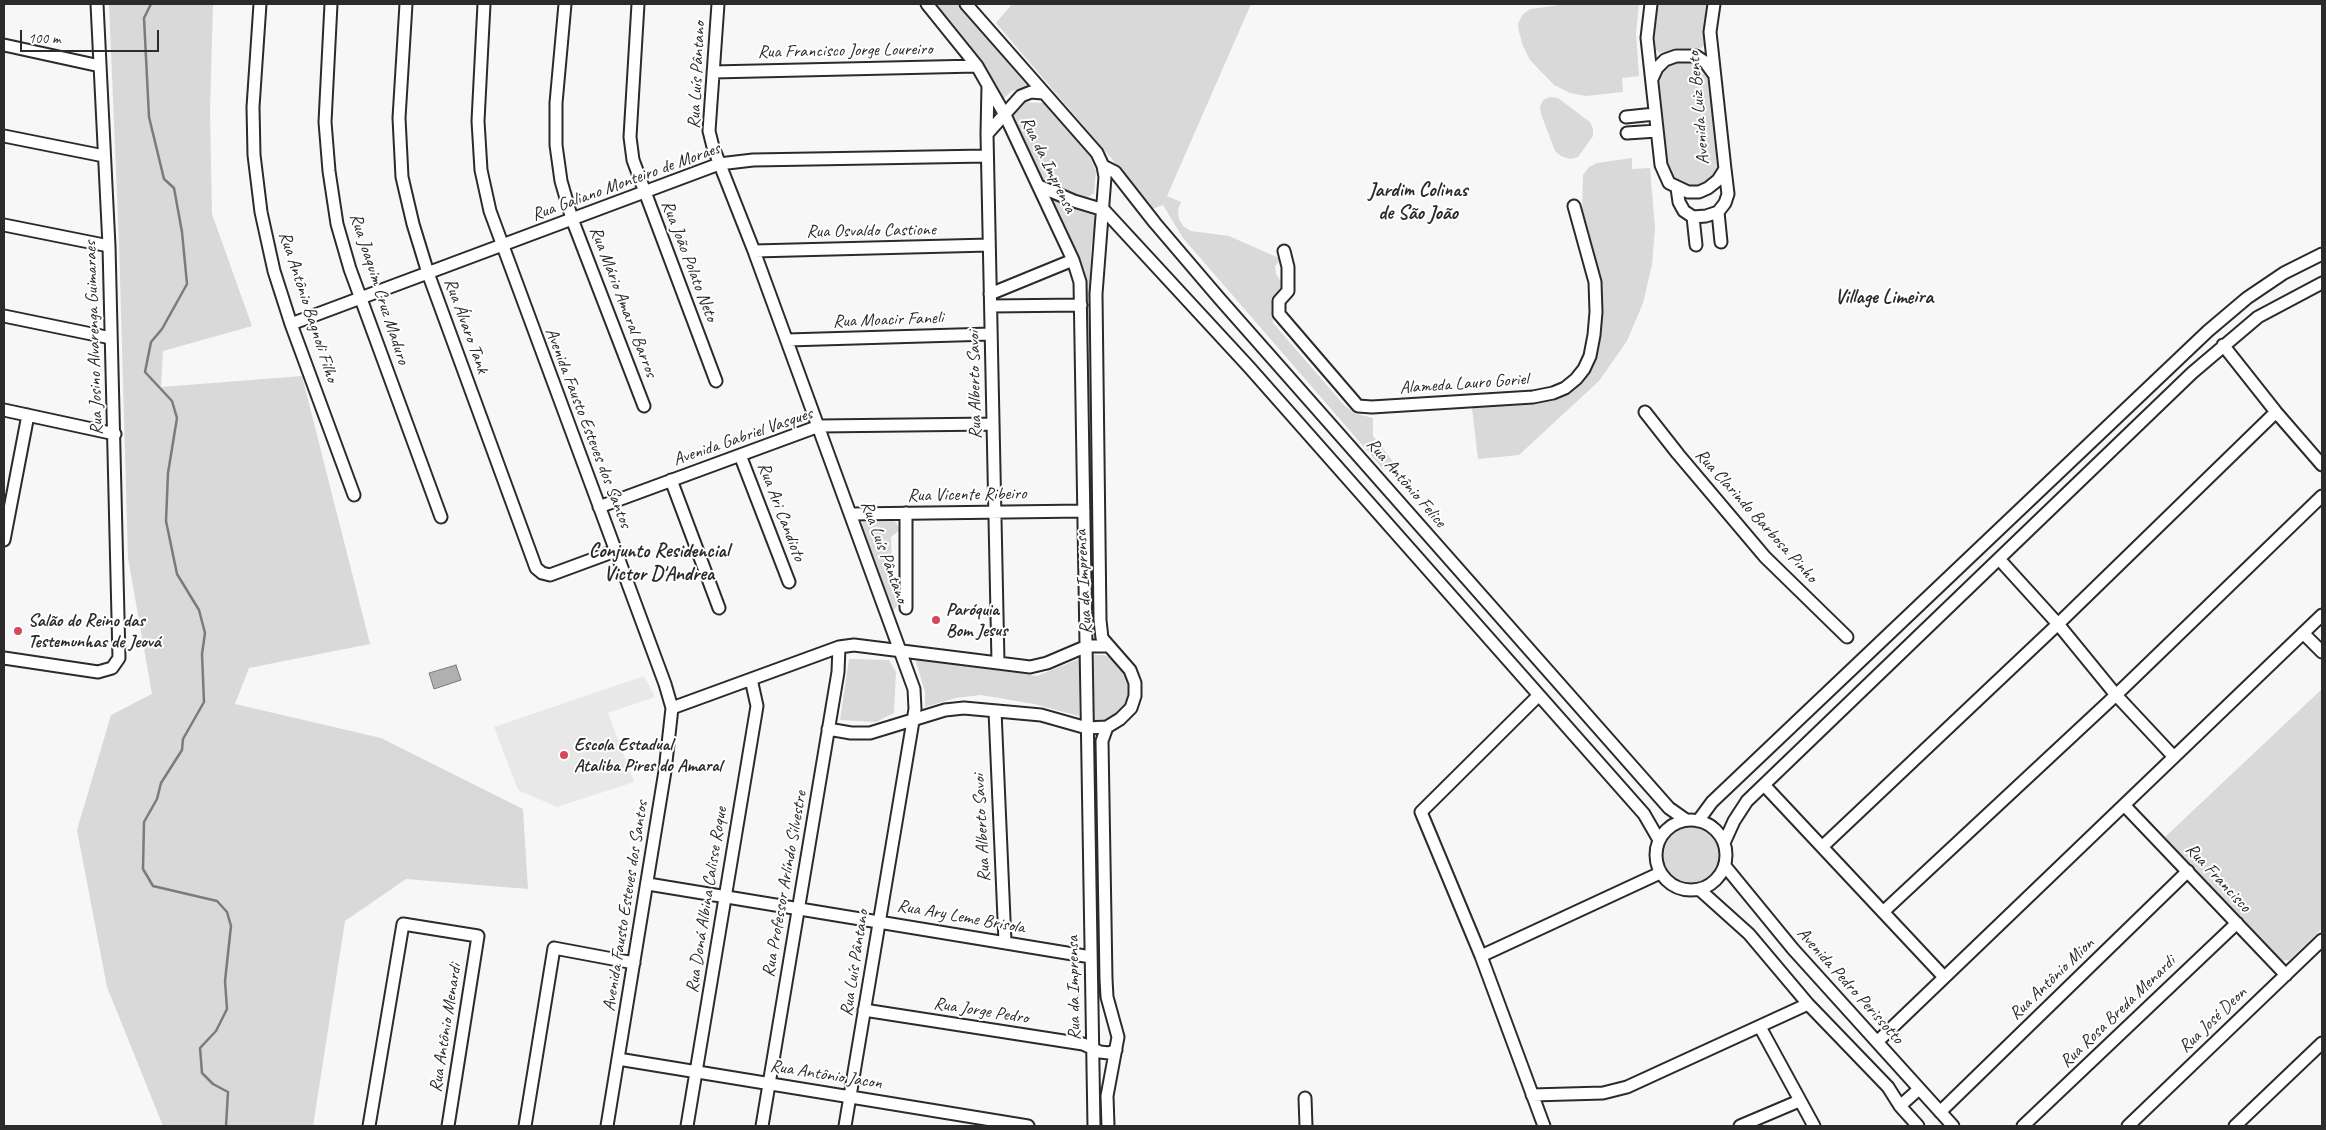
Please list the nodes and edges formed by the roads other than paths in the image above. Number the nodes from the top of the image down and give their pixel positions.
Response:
1 (97, 4) edge
2 (260, 4) edge
3 (331, 4) edge
4 (406, 4) edge
5 (484, 4) edge
6 (565, 4) edge
7 (638, 4) edge
8 (718, 4) edge
9 (927, 4) edge
10 (966, 4) edge
11 (1651, 4) edge
12 (1714, 4) edge
13 (4, 45) edge
14 (100, 66) junction
15 (977, 66) junction
16 (713, 72) junction
17 (1714, 74) junction
18 (1652, 80) junction
19 (988, 85) junction
20 (1043, 92) junction
21 (1655, 114) junction
22 (1005, 116) junction
23 (1626, 117) dead end
24 (1657, 131) junction
25 (1627, 133) dead end
26 (986, 134) junction
27 (4, 136) edge
28 (104, 156) junction
29 (987, 156) junction
30 (719, 164) junction
31 (1103, 166) junction
32 (1725, 169) junction
33 (1038, 186) junction
34 (1677, 188) junction
35 (644, 192) junction
36 (1574, 206) dead end
37 (1104, 210) junction
38 (1718, 212) junction
39 (1693, 216) junction
40 (572, 219) junction
41 (4, 225) edge
42 (1721, 242) dead end
43 (989, 245) junction
44 (1696, 245) dead end
45 (109, 246) junction
46 (501, 246) junction
47 (754, 251) junction
48 (1284, 252) dead end
49 (2322, 254) edge
50 (1074, 260) junction
51 (428, 273) junction
52 (2322, 283) edge
53 (990, 294) junction
54 (360, 298) junction
55 (1081, 305) junction
56 (990, 306) junction
57 (4, 316) edge
58 (292, 324) junction
59 (991, 334) junction
60 (111, 338) junction
61 (787, 340) junction
62 (2223, 345) junction
63 (716, 381) dead end
64 (644, 406) dead end
65 (4, 410) edge
66 (1645, 412) dead end
67 (2276, 412) junction
68 (28, 415) junction
69 (993, 424) junction
70 (819, 426) junction
71 (115, 434) junction
72 (740, 455) junction
73 (2322, 465) edge
74 (671, 480) junction
75 (354, 495) dead end
76 (2322, 496) edge
77 (599, 506) junction
78 (1084, 511) junction
79 (995, 512) junction
80 (906, 513) junction
81 (851, 514) junction
82 (441, 516) dead end
83 (4, 540) edge
84 (615, 551) junction
85 (1999, 559) junction
86 (789, 582) dead end
87 (719, 608) dead end
88 (906, 608) dead end
89 (2322, 615) edge
90 (2058, 624) junction
91 (2304, 633) junction
92 (1847, 637) dead end
93 (1087, 646) junction
94 (1107, 646) junction
95 (839, 647) junction
96 (901, 650) junction
97 (2322, 652) edge
98 (4, 658) edge
99 (998, 662) junction
100 (751, 679) junction
101 (2116, 694) junction
102 (1538, 696) junction
103 (672, 708) junction
104 (994, 711) junction
105 (914, 720) junction
106 (1107, 727) junction
107 (1087, 728) junction
108 (828, 729) junction
109 (2174, 757) junction
110 (1764, 785) junction
111 (2124, 805) junction
112 (1686, 820) junction
113 (1698, 820) junction
114 (1659, 840) junction
115 (1724, 843) junction
116 (1823, 846) junction
117 (1725, 866) junction
118 (2188, 871) junction
119 (1660, 873) junction
120 (648, 884) junction
121 (1700, 890) junction
122 (726, 896) junction
123 (798, 908) junction
124 (1883, 912) junction
125 (879, 921) junction
126 (2236, 923) junction
127 (2322, 940) edge
128 (1005, 942) junction
129 (1481, 956) junction
130 (1091, 957) junction
131 (634, 963) junction
132 (2286, 975) junction
133 (1944, 978) junction
134 (1808, 1004) junction
135 (864, 1010) junction
136 (1760, 1027) junction
137 (1877, 1042) junction
138 (2322, 1043) edge
139 (1092, 1048) junction
140 (1116, 1050) junction
141 (618, 1059) junction
142 (696, 1071) junction
143 (769, 1083) junction
144 (1919, 1089) junction
145 (1532, 1095) junction
146 (850, 1097) junction
147 (1305, 1098) dead end
148 (1799, 1101) junction
149 (1900, 1106) junction
150 (1940, 1112) junction
151 (370, 1126) edge
152 (448, 1126) edge
153 (525, 1126) edge
154 (607, 1126) edge
155 (687, 1126) edge
156 (762, 1126) edge
157 (845, 1126) edge
158 (1028, 1126) edge
159 (1094, 1126) edge
160 (1108, 1126) edge
161 (1306, 1126) edge
162 (1544, 1126) edge
163 (1740, 1126) edge
164 (1814, 1126) edge
165 (1918, 1126) edge
166 (1953, 1126) edge
167 (2024, 1126) edge
168 (2128, 1126) edge
169 (2235, 1126) edge

1 - 14 street, Rua Josino Alvarenga Guimaraes
2 - 58 street, Rua Antônio Bagnoli Filho
3 - 54 street, Rua Joaquim Cruz Maduro
4 - 51 street, Rua Álvaro Tank
5 - 46 street, Avenida Fausto Esteves dos Santos
6 - 40 street, Rua Mário Amaral Barros
7 - 35 street, Rua João Polato Neto
8 - 16 street, Rua Luís Pântano
9 - 15 street, Rua da Imprensa
10 - 20 street, Rua da Imprensa
11 - 18 street
12 - 17 street, Avenida Luiz Bento
13 - 14 street
14 - 28 street, Rua Josino Alvarenga Guimaraes
15 - 16 street, Rua Francisco Jorge Loureiro
15 - 19 street, Rua da Imprensa
16 - 30 street, Rua Luís Pântano
17 - 18 street
17 - 32 street, Avenida Luiz Bento
18 - 21 street
19 - 22 street, Rua da Imprensa
19 - 26 street, Rua Alberto Savoi
20 - 22 street
20 - 31 street, Rua da Imprensa
21 - 23 street
21 - 24 street
22 - 26 street
22 - 33 street, Rua da Imprensa
24 - 25 street
24 - 34 street
26 - 29 street, Rua Alberto Savoi
27 - 28 street
28 - 45 street, Rua Josino Alvarenga Guimaraes
29 - 30 street, Rua Galiano Monteiro de Moraes
29 - 43 street, Rua Alberto Savoi
30 - 35 street, Rua Galiano Monteiro de Moraes
30 - 47 street, Rua Luís Pântano
31 - 37 street, Rua da Imprensa
31 - 112 street, Rua Antônio Felice
32 - 34 street, Avenida Luiz Bento
32 - 38 street
33 - 37 street
33 - 50 street, Rua da Imprensa
34 - 39 street
35 - 40 street, Rua Galiano Monteiro de Moraes
35 - 63 street, Rua João Polato Neto
36 - 48 street, Alameda Lauro Goriel
37 - 94 street, Rua da Imprensa
37 - 102 street
38 - 39 street
38 - 42 street
39 - 44 street
40 - 46 street, Rua Galiano Monteiro de Moraes
40 - 64 street, Rua Mário Amaral Barros
41 - 45 street
43 - 47 street, Rua Osvaldo Castione
43 - 53 street, Rua Alberto Savoi
45 - 60 street, Rua Josino Alvarenga Guimaraes
46 - 51 street, Rua Galiano Monteiro de Moraes
46 - 77 street, Avenida Fausto Esteves dos Santos
47 - 61 street, Rua Luís Pântano
49 - 113 street
50 - 53 street
50 - 55 street, Rua da Imprensa
51 - 54 street, Rua Galiano Monteiro de Moraes
51 - 84 street, Rua Álvaro Tank
52 - 62 street
53 - 56 street, Rua Alberto Savoi
54 - 58 street, Rua Galiano Monteiro de Moraes
54 - 82 street, Rua Joaquim Cruz Maduro
55 - 56 street
55 - 78 street, Rua da Imprensa
56 - 59 street, Rua Alberto Savoi
57 - 60 street
58 - 75 street, Rua Antônio Bagnoli Filho
59 - 61 street, Rua Moacir Faneli
59 - 69 street, Rua Alberto Savoi
60 - 71 street, Rua Josino Alvarenga Guimaraes
61 - 70 street, Rua Luís Pântano
62 - 67 street
62 - 85 street
65 - 68 street
66 - 92 street, Rua Clarindo Barbosa Pinho
67 - 73 street
67 - 90 street
68 - 71 street
68 - 83 street
69 - 70 street, Avenida Gabriel Vasques
69 - 79 street, Rua Alberto Savoi
70 - 72 street, Avenida Gabriel Vasques
70 - 81 street, Rua Luís Pântano
71 - 98 street, Rua Josino Alvarenga Guimaraes
72 - 74 street, Avenida Gabriel Vasques
72 - 86 street, Rua Ari Candioto
74 - 77 street, Avenida Gabriel Vasques
74 - 87 street
76 - 101 street
77 - 84 street, Avenida Fausto Esteves dos Santos
78 - 79 street, Rua Vicente Ribeiro
78 - 93 street, Rua da Imprensa
79 - 80 street, Rua Vicente Ribeiro
79 - 99 street, Rua Alberto Savoi
80 - 81 street, Rua Vicente Ribeiro
80 - 88 street, Rua Luís Pântano
81 - 96 street, Rua Luís Pântano
84 - 103 street, Avenida Fausto Esteves dos Santos
85 - 90 street
85 - 110 street
89 - 91 street
90 - 101 street
90 - 116 street
91 - 97 street
91 - 109 street
93 - 94 street
93 - 99 street
93 - 107 street, Rua da Imprensa
94 - 106 street, Rua da Imprensa
95 - 96 street
95 - 100 street
95 - 108 street, Rua Professor Arlíndo Silvestre
96 - 99 street
96 - 105 street, Rua Luís Pântano
100 - 103 street
100 - 122 street, Rua Doná Albina Calisse Roque
101 - 109 street
101 - 124 street
102 - 114 street
102 - 129 street
103 - 120 street, Avenida Fausto Esteves dos Santos
104 - 105 street
104 - 107 street
104 - 128 street, Rua Alberto Savoi
105 - 108 street
105 - 125 street, Rua Luís Pântano
106 - 107 street
106 - 140 street, Rua da Imprensa
107 - 130 street, Rua da Imprensa
108 - 123 street, Rua Professor Arlíndo Silvestre
109 - 111 street
110 - 115 street
110 - 116 street
111 - 118 street, Rua Francisco
111 - 133 street
112 - 113 street
112 - 114 street
113 - 115 street
114 - 119 street
115 - 117 street
116 - 124 street
117 - 121 street
117 - 137 street, Avenida Pedro Perissotto
118 - 126 street, Rua Francisco
118 - 150 street, Rua Antônio Mion
119 - 121 street
119 - 129 street
120 - 122 street, Rua Ary Leme Brisola
120 - 131 street, Avenida Fausto Esteves dos Santos
121 - 134 street
122 - 123 street, Rua Ary Leme Brisola
122 - 142 street, Rua Doná Albina Calisse Roque
123 - 125 street, Rua Ary Leme Brisola
123 - 143 street, Rua Professor Arlíndo Silvestre
124 - 133 street
125 - 128 street, Rua Ary Leme Brisola
125 - 135 street, Rua Luís Pântano
126 - 132 street, Rua Francisco
126 - 167 street, Rua Rosa Breda Menardi
127 - 132 street, Rua José Deon
128 - 130 street, Rua Ary Leme Brisola
129 - 145 street
130 - 139 street, Rua da Imprensa
131 - 141 street, Avenida Fausto Esteves dos Santos
131 - 153 street
132 - 168 street, Rua José Deon
133 - 137 street
134 - 136 street
134 - 149 street
135 - 139 street, Rua Jorge Pedro
135 - 146 street, Rua Luís Pântano
136 - 145 street
136 - 148 street
137 - 144 street, Avenida Pedro Perissotto
138 - 169 street
139 - 140 street, Rua Jorge Pedro
139 - 159 street, Rua da Imprensa
140 - 160 street, Rua da Imprensa
141 - 142 street, Rua Antônio Jacon
141 - 154 street, Avenida Fausto Esteves dos Santos
142 - 143 street, Rua Antônio Jacon
142 - 155 street, Rua Doná Albina Calisse Roque
143 - 146 street, Rua Antônio Jacon
143 - 156 street, Rua Professor Arlíndo Silvestre
144 - 149 street
144 - 150 street, Avenida Pedro Perissotto
145 - 162 street
146 - 157 street, Rua Luís Pântano
146 - 158 street, Rua Antônio Jacon
147 - 161 street
148 - 163 street
148 - 164 street
149 - 165 street
150 - 166 street, Avenida Pedro Perissotto
151 - 152 street, Rua Antônio Menardi

